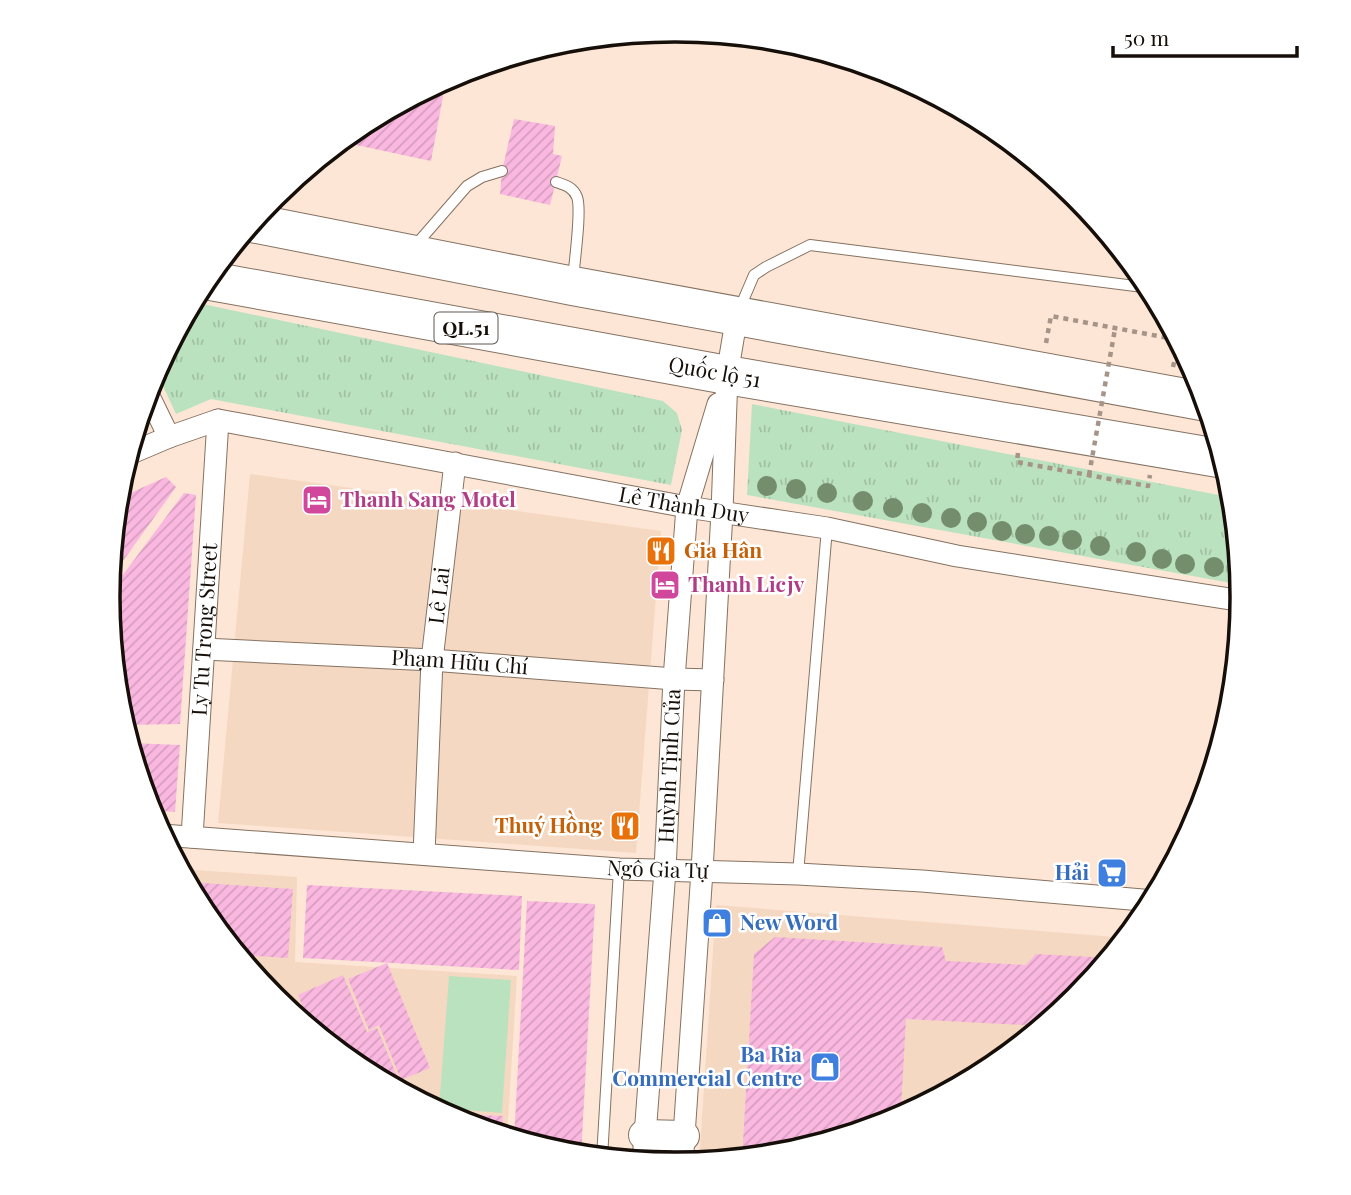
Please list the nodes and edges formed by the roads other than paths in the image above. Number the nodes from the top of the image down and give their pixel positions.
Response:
1 (502, 171) dead end
2 (556, 182) dead end
3 (264, 225) edge
4 (409, 254) junction
5 (218, 283) edge
6 (573, 286) junction
7 (1135, 286) edge
8 (737, 315) junction
9 (727, 375) junction
10 (1195, 400) edge
11 (154, 406) edge
12 (218, 420) junction
13 (169, 437) junction
14 (140, 449) edge
15 (1213, 457) edge
16 (455, 463) junction
17 (687, 507) junction
18 (722, 512) junction
19 (827, 528) junction
20 (1231, 598) edge
21 (204, 649) junction
22 (432, 660) junction
23 (674, 680) junction
24 (713, 680) junction
25 (174, 835) edge
26 (192, 836) junction
27 (424, 854) junction
28 (619, 869) junction
29 (665, 870) junction
30 (702, 871) junction
31 (798, 873) junction
32 (1141, 900) edge
33 (603, 1148) edge
34 (644, 1149) edge
35 (683, 1150) edge

1 - 4 lane
2 - 6 lane
3 - 4 highway
4 - 6 highway
5 - 9 highway, Quốc lộ 51 / QL.51
6 - 8 highway
7 - 8 lane
8 - 9 street, Huỳnh Tịnh Của
8 - 10 highway
9 - 15 highway, Quốc lộ 51 / QL.51
9 - 17 street, Huỳnh Tịnh Của
9 - 18 street, Huỳnh Tịnh Của
11 - 13 street
12 - 13 street, Lê Thành Duy
12 - 16 street, Lê Thành Duy
12 - 21 street, Ly Tu Trong Street
13 - 14 street, Lê Thành Duy
16 - 17 street, Lê Thành Duy
16 - 22 street, Lê Lai
17 - 18 street, Lê Thành Duy
17 - 23 street, Huỳnh Tịnh Của
18 - 19 street, Lê Thành Duy
18 - 24 street, Huỳnh Tịnh Của
19 - 20 street, Lê Thành Duy
19 - 31 lane
21 - 22 street, Phạm Hữu Chí
21 - 26 street, Ly Tu Trong Street
22 - 23 street, Phạm Hữu Chí
22 - 27 street, Lê Lai
23 - 24 street, Phạm Hữu Chí
23 - 29 street, Huỳnh Tịnh Của
24 - 30 street, Huỳnh Tịnh Của
25 - 26 street, Ngô Gia Tự
26 - 27 street, Ngô Gia Tự
27 - 28 street, Ngô Gia Tự
28 - 29 street, Ngô Gia Tự
28 - 33 lane
29 - 30 street, Ngô Gia Tự
29 - 34 street, Huỳnh Tịnh Của
30 - 31 street, Ngô Gia Tự
30 - 35 street, Huỳnh Tịnh Của
31 - 32 street, Ngô Gia Tự
34 - 35 street

